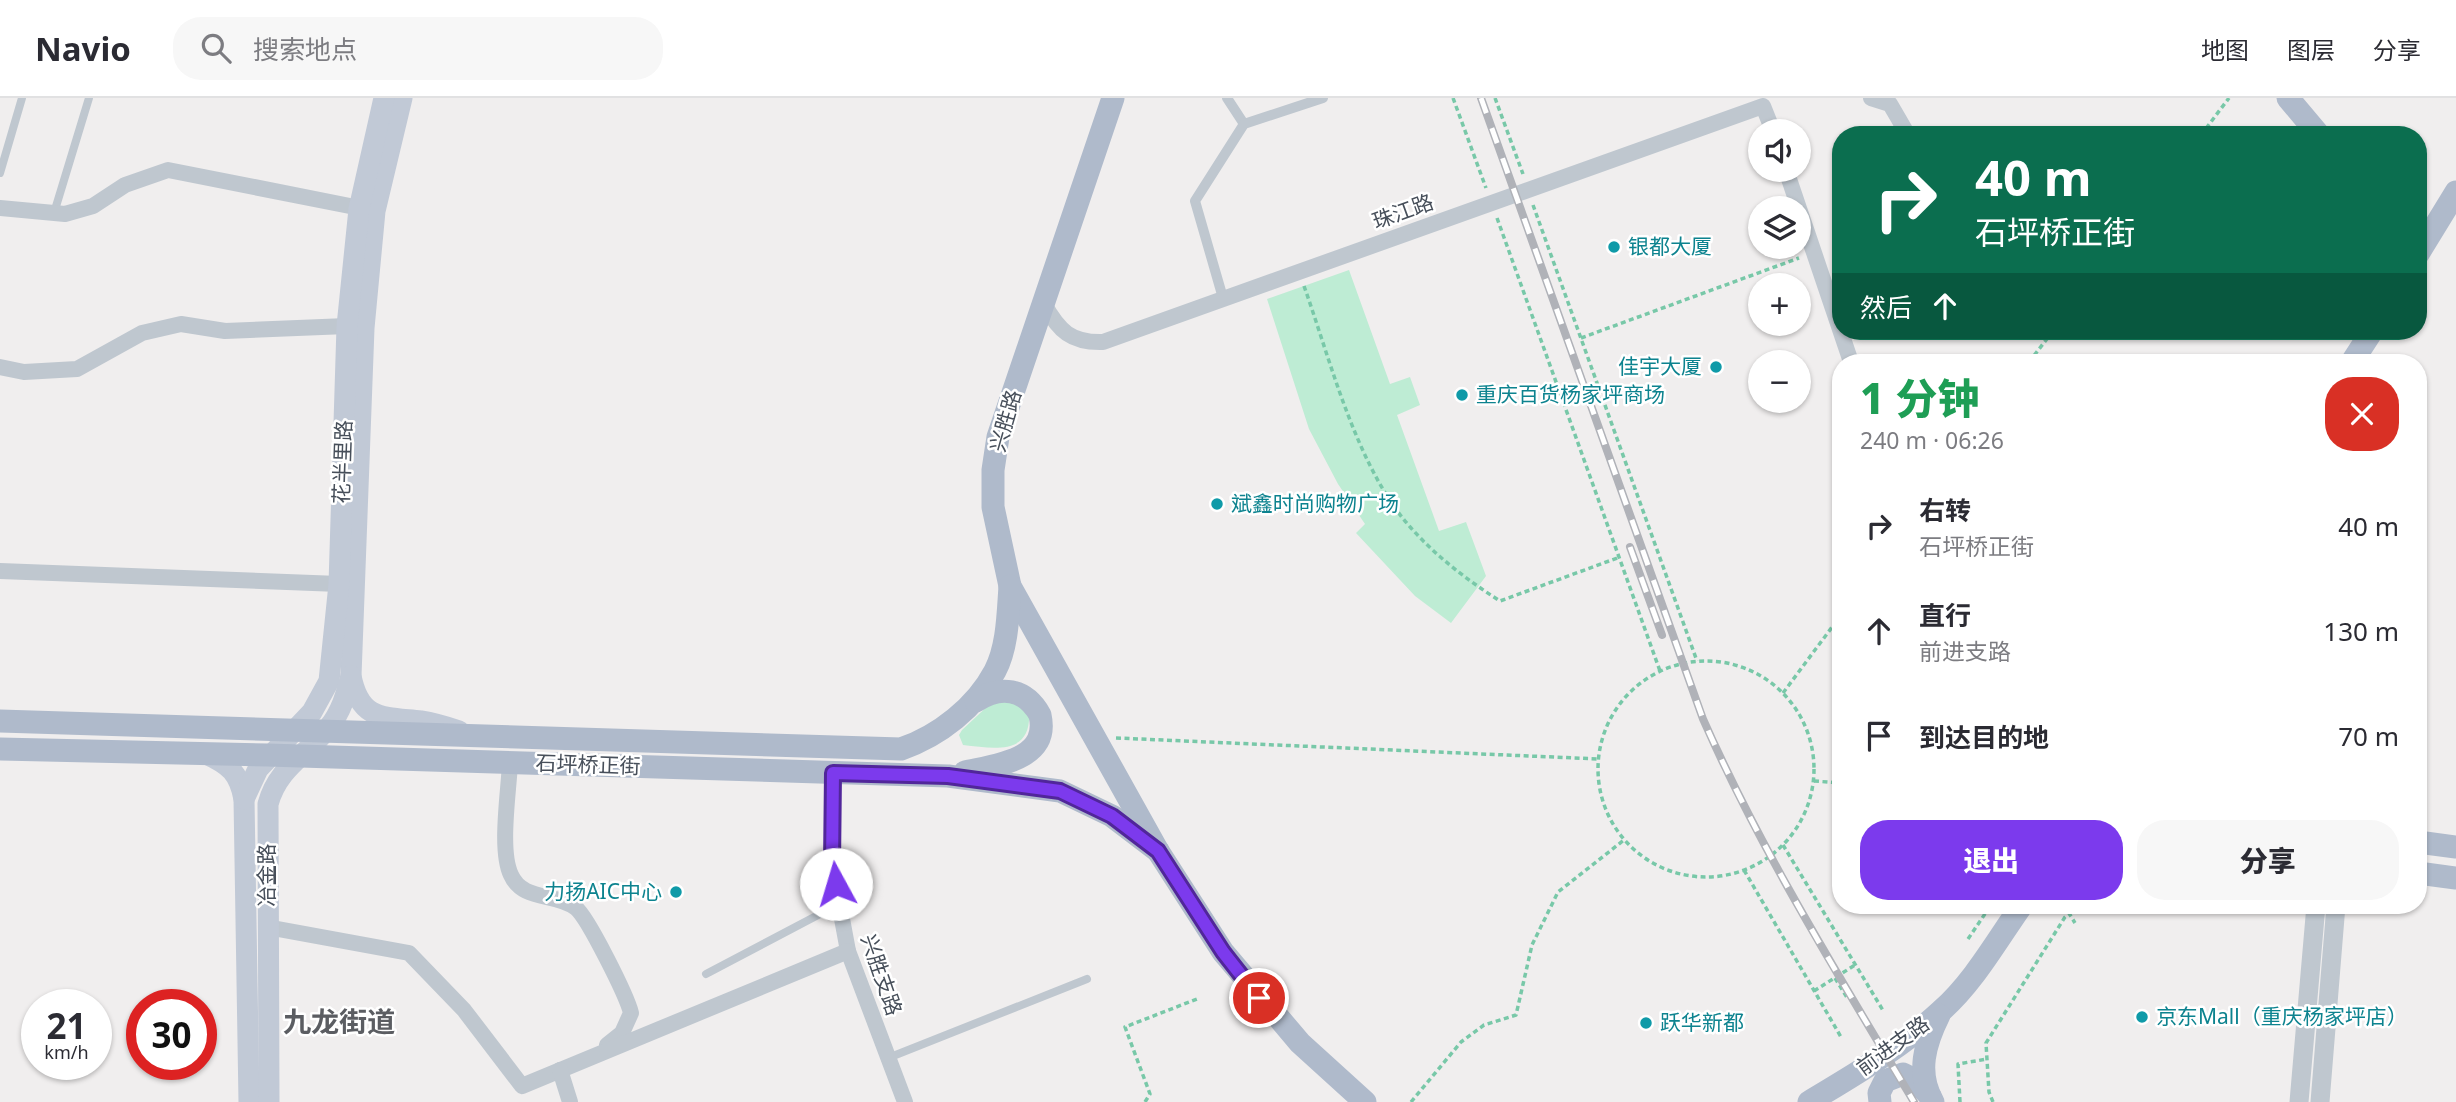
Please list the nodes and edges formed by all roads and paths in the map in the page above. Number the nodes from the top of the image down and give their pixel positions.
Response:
1 (22, 98) edge
2 (89, 98) edge
3 (384, 98) edge
4 (402, 98) edge
5 (1113, 98) edge
6 (1227, 98) edge
7 (1323, 98) edge
8 (1453, 98) edge
9 (1495, 98) edge
10 (1871, 98) edge
11 (2229, 98) edge
12 (2288, 98) edge
13 (1768, 102) edge
14 (1244, 124) junction
15 (1903, 126) edge
16 (2208, 126) edge
17 (2311, 126) edge
18 (0, 173) edge
19 (1790, 182) edge
20 (1528, 189) junction
21 (2456, 192) edge
22 (1491, 202) junction
23 (0, 208) edge
24 (367, 210) junction
25 (54, 213) junction
26 (2427, 239) edge
27 (1815, 252) junction
28 (1299, 271) junction
29 (1223, 299) junction
30 (1044, 304) junction
31 (1832, 304) edge
32 (347, 326) junction
33 (1581, 338) junction
34 (2046, 340) edge
35 (2035, 354) edge
36 (0, 367) edge
37 (1620, 557) junction
38 (0, 571) edge
39 (339, 584) junction
40 (1010, 586) junction
41 (1832, 627) edge
42 (1697, 661) junction
43 (331, 667) junction
44 (1660, 670) junction
45 (351, 676) junction
46 (1783, 693) junction
47 (964, 710) junction
48 (0, 721) edge
49 (233, 726) junction
50 (298, 728) junction
51 (328, 729) junction
52 (471, 735) junction
53 (1093, 736) junction
54 (0, 750) edge
55 (206, 754) junction
56 (268, 755) junction
57 (298, 756) junction
58 (377, 758) junction
59 (1598, 759) junction
60 (510, 762) junction
61 (833, 773) junction
62 (948, 776) junction
63 (1814, 781) junction
64 (1832, 782) edge
65 (244, 799) junction
66 (268, 804) junction
67 (1624, 840) junction
68 (2427, 843) edge
69 (1783, 845) junction
70 (2456, 847) edge
71 (1158, 851) junction
72 (1744, 870) junction
73 (2427, 874) edge
74 (2456, 878) edge
75 (839, 904) junction
76 (1985, 914) edge
77 (2016, 914) edge
78 (2068, 914) edge
79 (2070, 914) edge
80 (2315, 914) edge
81 (2335, 914) edge
82 (2075, 923) dead end
83 (267, 927) junction
84 (1968, 939) dead end
85 (848, 951) junction
86 (1855, 965) junction
87 (706, 974) dead end
88 (1835, 978) junction
89 (1087, 979) dead end
90 (1814, 991) junction
91 (1197, 999) dead end
92 (1848, 999) dead end
93 (1884, 1012) dead end
94 (1941, 1012) junction
95 (1841, 1037) dead end
96 (593, 1056) junction
97 (888, 1058) junction
98 (1987, 1059) junction
99 (560, 1070) junction
100 (1932, 1099) edge
101 (249, 1102) edge
102 (269, 1102) edge
103 (570, 1102) edge
104 (905, 1102) edge
105 (1145, 1102) edge
106 (1364, 1102) edge
107 (1411, 1102) edge
108 (1809, 1102) edge
109 (1880, 1102) edge
110 (1960, 1102) edge
111 (1993, 1102) edge
112 (2300, 1102) edge
113 (2320, 1102) edge

1 - 18 lane
2 - 25 lane
3 - 24 main road, 花半里路
4 - 24 main road, 花半里路
5 - 30 main road, 兴胜路
6 - 14 street
7 - 14 street
8 - 22 path
9 - 20 path
10 - 15 street
11 - 16 path
12 - 17 main road
13 - 20 street, 珠江路
14 - 29 street
19 - 27 street
20 - 22 street, 珠江路
20 - 33 path
21 - 26 main road
22 - 28 street, 珠江路
22 - 37 path
23 - 25 street
24 - 25 street
24 - 32 main road, 花半里路
24 - 45 main road, 花半里路
27 - 31 street
27 - 33 path
28 - 29 street, 珠江路
28 - 37 path
29 - 30 street, 珠江路
30 - 40 main road, 兴胜路
32 - 36 street
32 - 39 main road, 花半里路
33 - 42 path
34 - 35 path
37 - 44 path
38 - 39 street
39 - 43 main road, 花半里路
40 - 47 main road, 石坪桥正街
40 - 53 main road, 兴胜路
41 - 46 path
42 - 44 path
42 - 46 path
43 - 50 main road, 花半里路
43 - 51 main road
44 - 59 path
45 - 51 main road, 冶金路
45 - 52 main road, 花半里路
46 - 63 path
47 - 52 main road, 石坪桥正街
47 - 62 main road
48 - 49 main road, 石坪桥正街
49 - 50 main road, 石坪桥正街
49 - 56 main road
50 - 51 main road, 石坪桥正街
50 - 56 main road, 花半里路
51 - 52 main road, 石坪桥正街
51 - 57 main road, 冶金路
51 - 58 main road
53 - 59 path
53 - 71 main road
54 - 55 main road, 石坪桥正街
55 - 56 main road, 石坪桥正街
55 - 65 main road, 冶金路
56 - 57 main road, 石坪桥正街
56 - 65 main road, 花半里路
56 - 66 main road
57 - 58 main road, 石坪桥正街
57 - 66 main road, 冶金路
58 - 60 main road, 石坪桥正街
59 - 67 path
60 - 61 main road, 石坪桥正街
60 - 96 street
61 - 62 main road, 石坪桥正街
61 - 75 street, 兴胜支路
62 - 71 main road, 石坪桥正街
63 - 64 path
63 - 69 path
65 - 101 main road, 冶金路
66 - 83 main road, 冶金路
67 - 72 path
67 - 107 path
68 - 70 main road
69 - 72 path
69 - 86 path
71 - 106 main road
72 - 90 path
73 - 74 main road
75 - 85 street, 兴胜支路
75 - 87 lane
76 - 84 path
77 - 94 main road
78 - 98 path, bridge
79 - 82 path, bridge
80 - 112 street
81 - 113 street
83 - 99 street
83 - 102 main road, 冶金路
85 - 96 street
85 - 97 street, 兴胜支路
86 - 88 path
86 - 93 path
88 - 90 path
88 - 92 path
89 - 97 lane
90 - 95 path
91 - 105 path
94 - 100 main road
94 - 108 main road, 前进支路
96 - 99 street
97 - 104 street, 兴胜支路
98 - 110 path
98 - 111 path
99 - 103 street
100 - 109 main road

